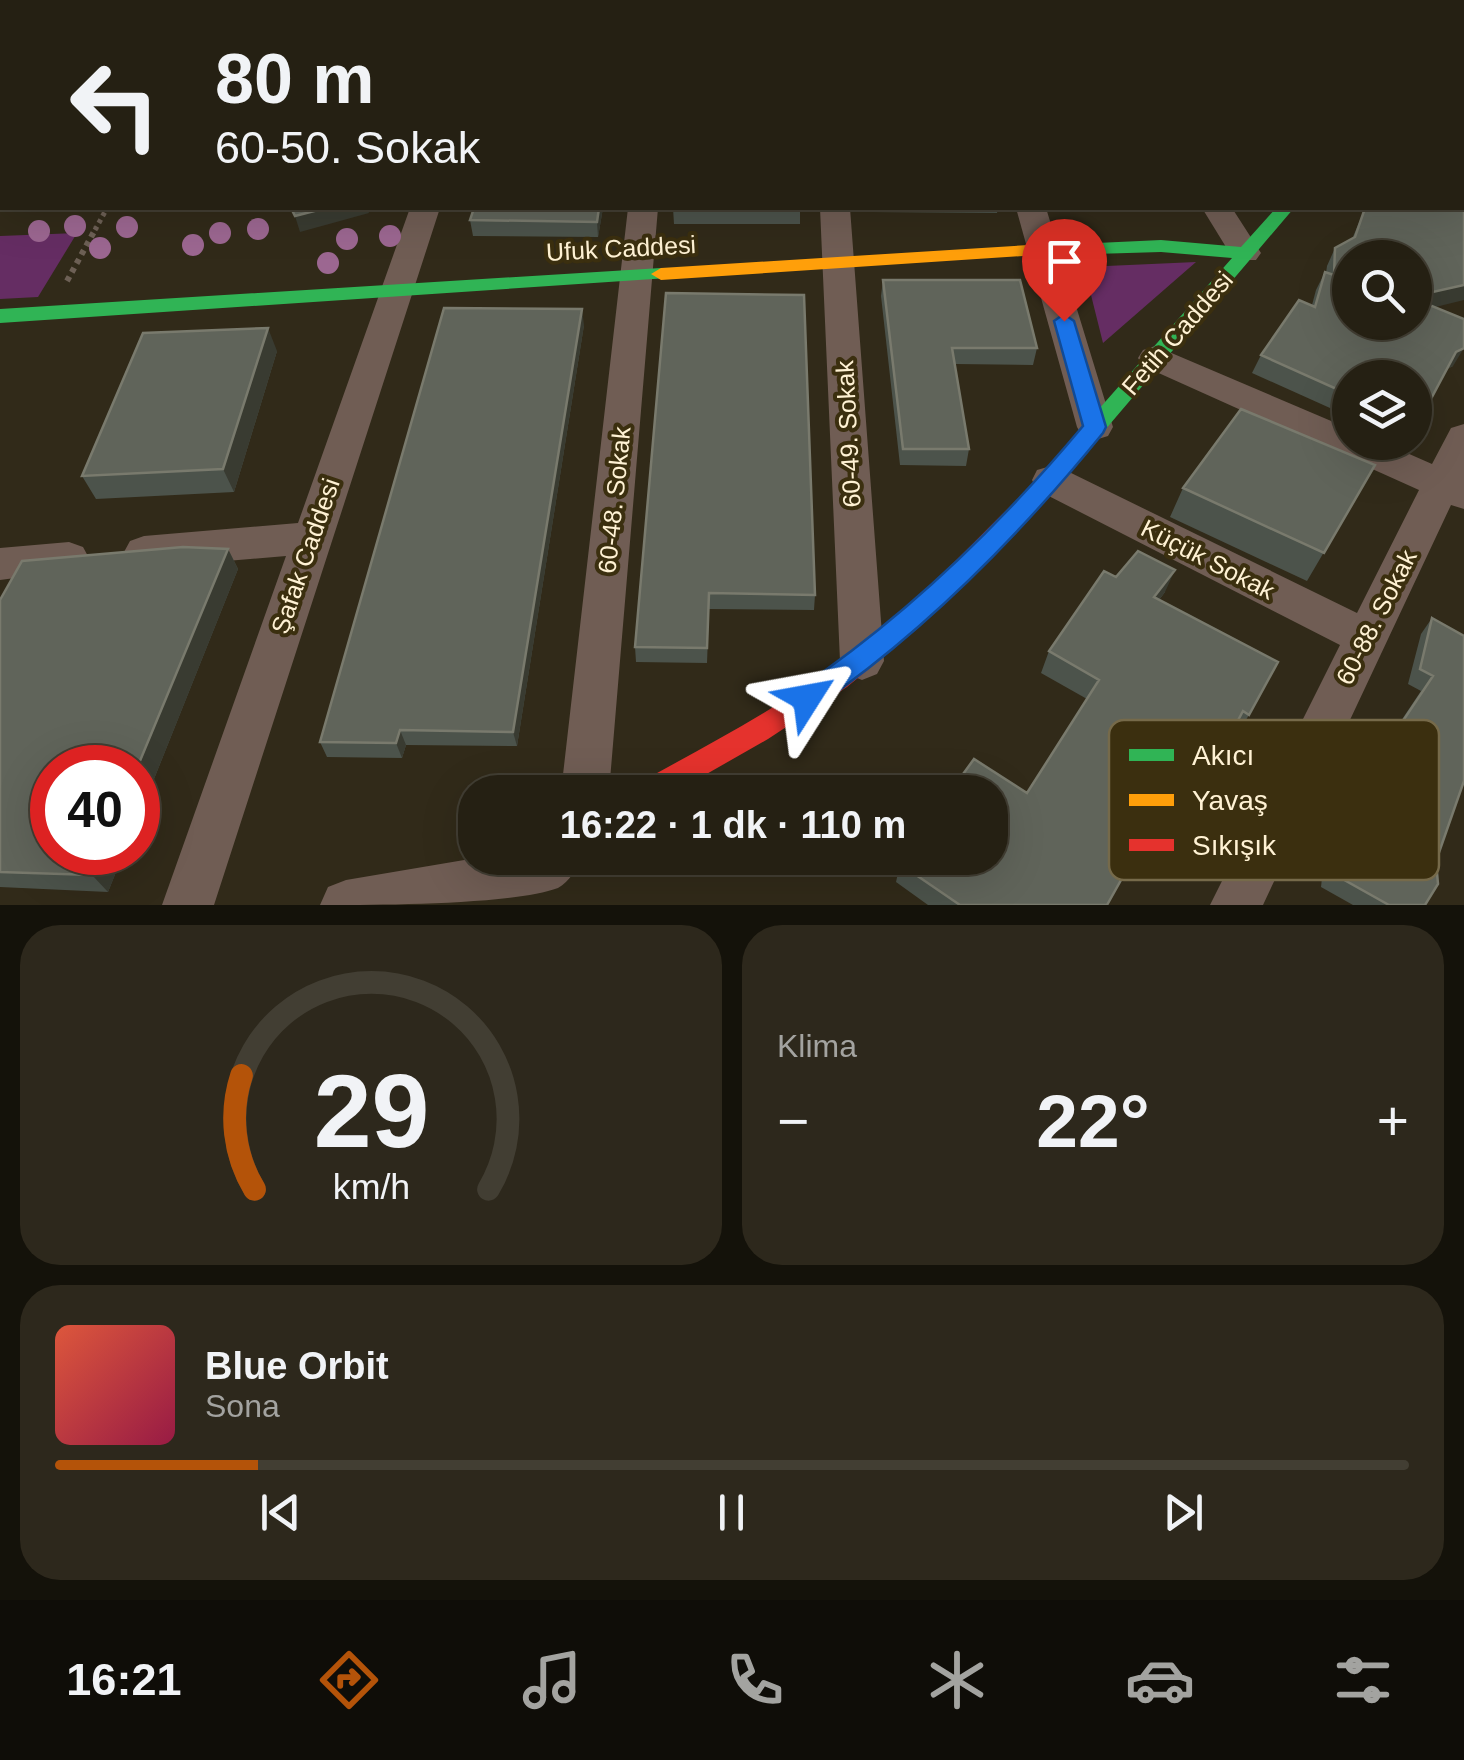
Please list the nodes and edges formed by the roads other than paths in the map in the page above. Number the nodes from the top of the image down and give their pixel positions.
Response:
1 (423, 210) edge
2 (643, 210) edge
3 (835, 210) edge
4 (1032, 210) edge
5 (1218, 210) edge
6 (1283, 210) edge
7 (1043, 250) junction
8 (1246, 253) junction
9 (838, 263) junction
10 (636, 275) junction
11 (398, 289) junction
12 (0, 316) edge
13 (1155, 358) junction
14 (1095, 427) junction
15 (1464, 438) edge
16 (1051, 480) junction
17 (1453, 490) edge
18 (311, 538) junction
19 (0, 564) edge
20 (1365, 637) junction
21 (862, 660) junction
22 (1325, 720) edge
23 (587, 775) edge
24 (679, 775) edge
25 (545, 878) edge
26 (1248, 880) edge
27 (188, 905) edge
28 (346, 905) edge
29 (1236, 905) edge

1 - 11 street, Şafak Caddesi
2 - 10 street, 60-48. Sokak
3 - 9 street, 60-49. Sokak
4 - 7 street
5 - 8 street
6 - 8 street, Fetih Caddesi
7 - 8 street, Ufuk Caddesi
7 - 9 street, Ufuk Caddesi
7 - 14 street
8 - 13 street, Fetih Caddesi
9 - 10 street, Ufuk Caddesi
9 - 21 street, 60-49. Sokak
10 - 11 street, Ufuk Caddesi
10 - 23 street, 60-48. Sokak
11 - 12 street, Ufuk Caddesi
11 - 18 street, Şafak Caddesi
13 - 14 street, Fetih Caddesi
13 - 17 street
14 - 16 street, Fetih Caddesi
15 - 17 street, 60-88. Sokak
16 - 20 street, Küçük Sokak
16 - 21 street, Fetih Caddesi
17 - 20 street, 60-88. Sokak
18 - 19 street
18 - 27 street, Şafak Caddesi
20 - 22 street, 60-88. Sokak
21 - 24 street, Fetih Caddesi
25 - 28 street
26 - 29 street, 60-88. Sokak

